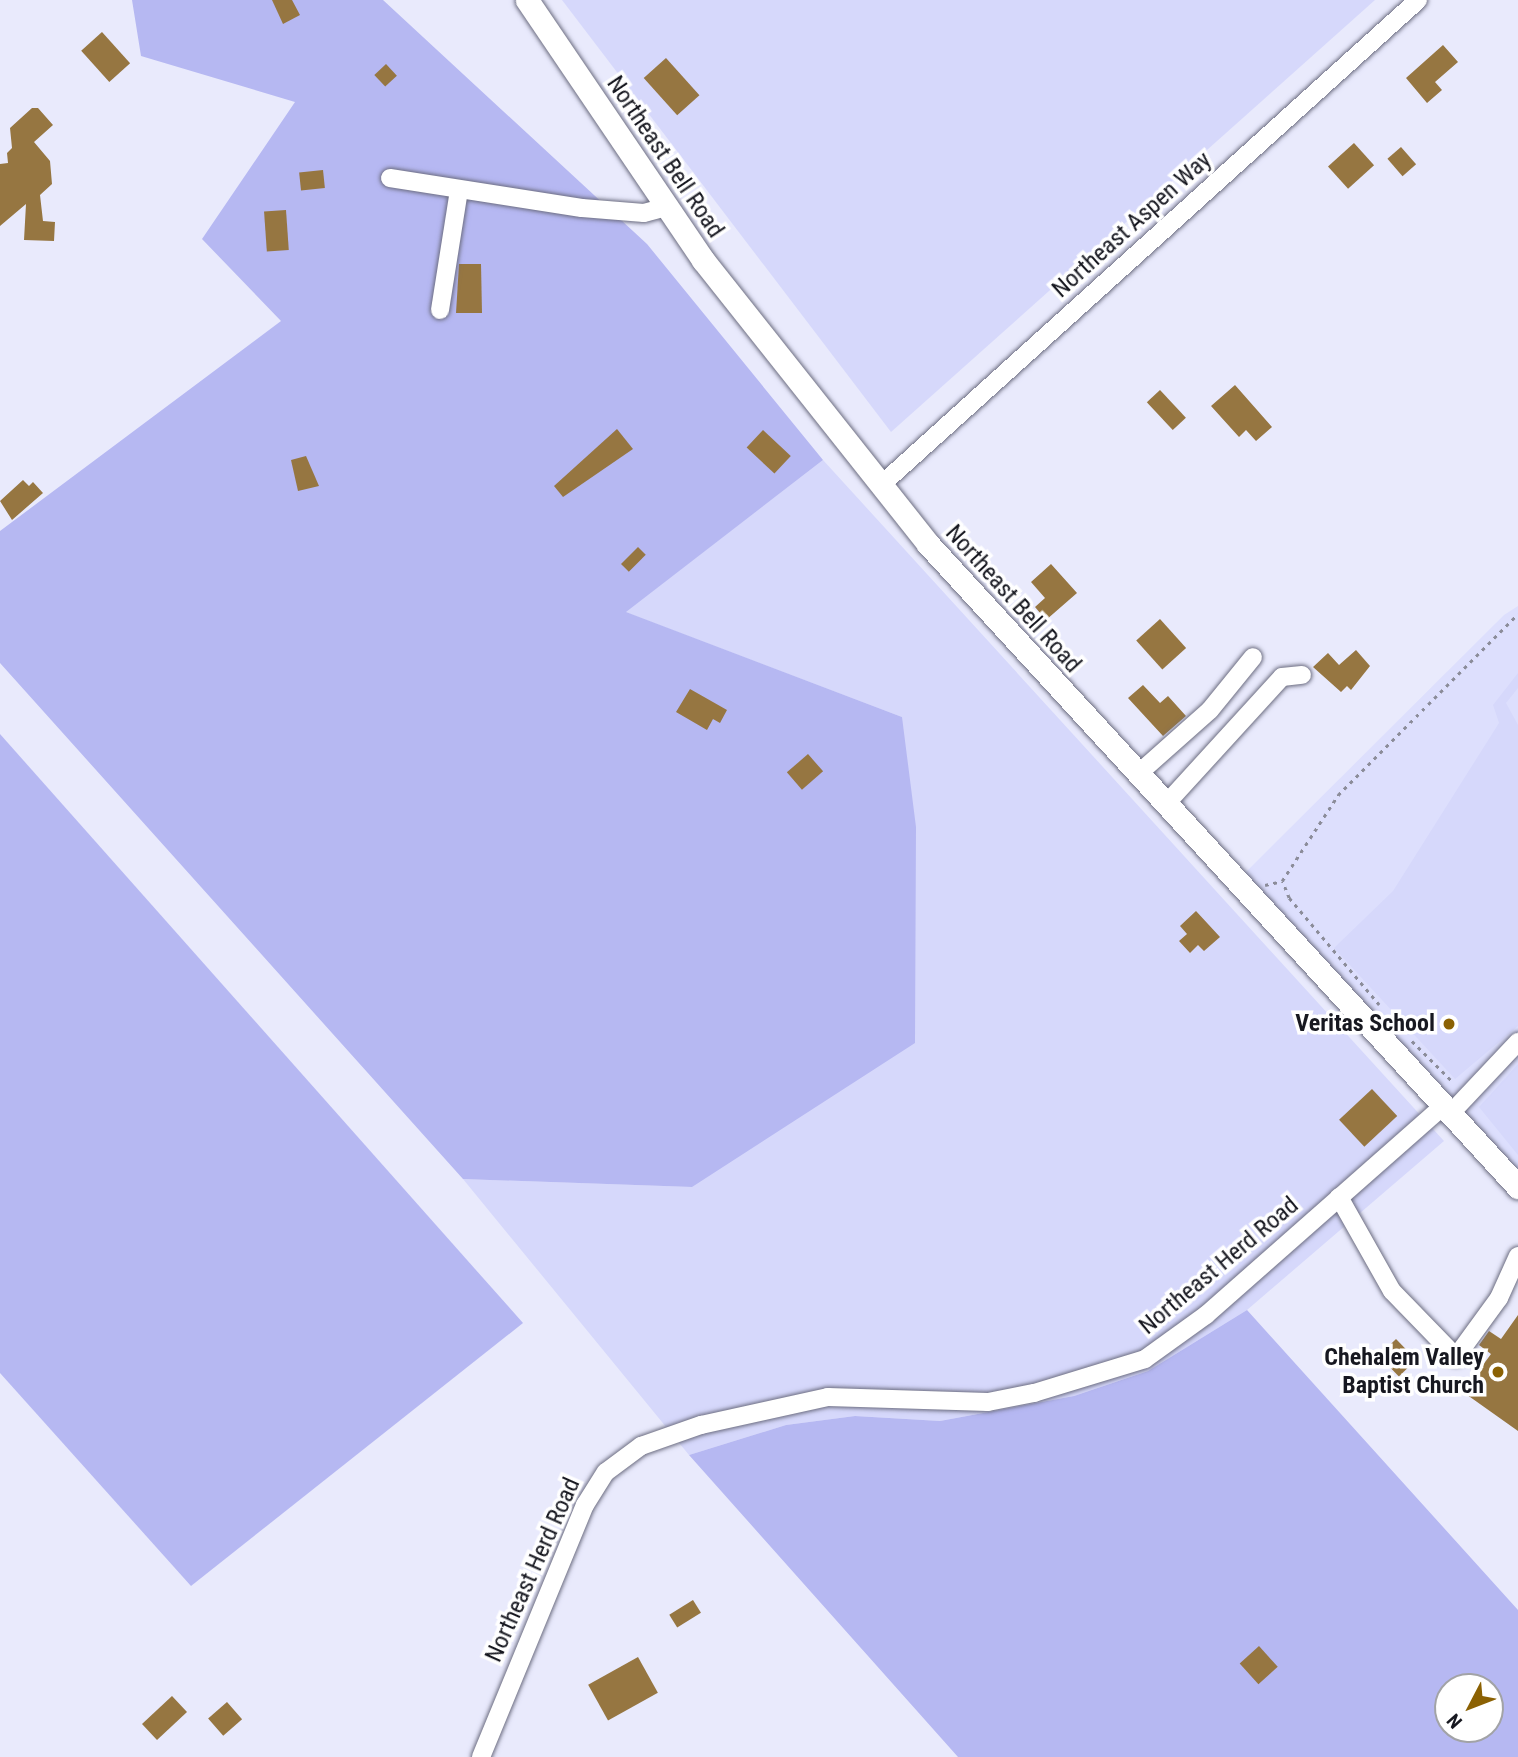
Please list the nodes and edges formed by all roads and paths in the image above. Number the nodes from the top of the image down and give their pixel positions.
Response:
1 (527, 0) edge
2 (1418, 0) edge
3 (390, 178) dead end
4 (459, 190) junction
5 (666, 207) junction
6 (440, 310) dead end
7 (880, 486) junction
8 (1518, 614) edge
9 (1253, 657) dead end
10 (1302, 675) dead end
11 (1138, 774) junction
12 (1166, 804) junction
13 (1388, 1015) dead end
14 (1406, 1035) dead end
15 (1518, 1042) edge
16 (1451, 1081) dead end
17 (1448, 1109) junction
18 (1518, 1187) edge
19 (1339, 1198) junction
20 (1518, 1256) edge
21 (481, 1757) edge

1 - 5 main road, Northeast Bell Road
2 - 7 street, Northeast Aspen Way
3 - 4 street
4 - 5 street
4 - 6 street
5 - 7 main road, Northeast Bell Road
7 - 11 main road, Northeast Bell Road
8 - 13 path
9 - 11 street
10 - 12 street
11 - 12 main road, Northeast Bell Road
12 - 17 main road, Northeast Bell Road
14 - 16 path
15 - 17 street, Northeast Herd Road
17 - 18 main road, Northeast Bell Road
17 - 19 street, Northeast Herd Road
19 - 20 street
19 - 21 street, Northeast Herd Road

